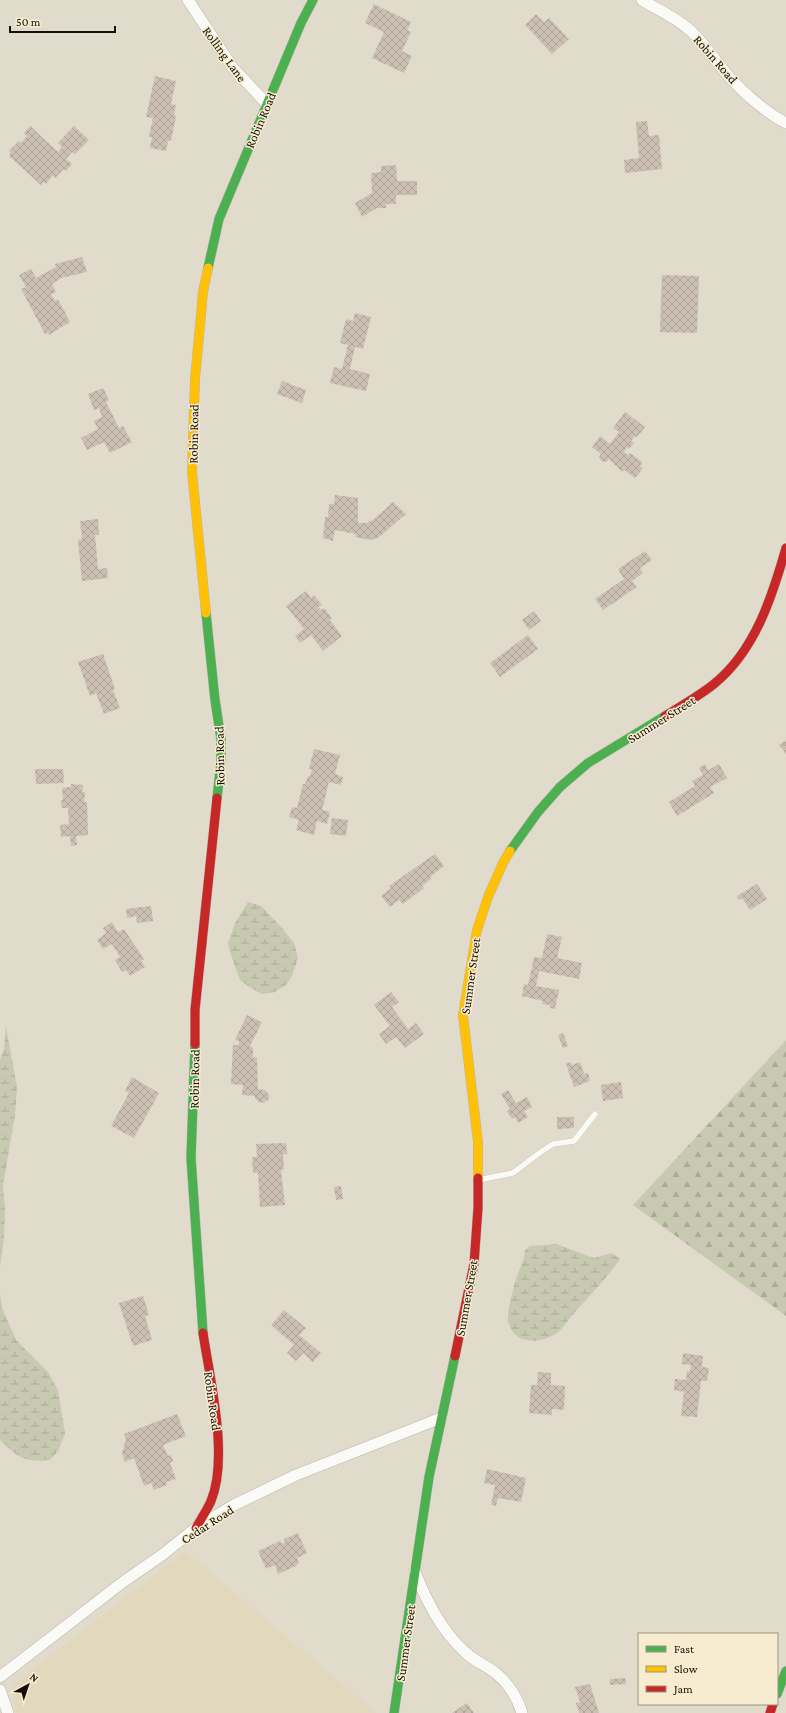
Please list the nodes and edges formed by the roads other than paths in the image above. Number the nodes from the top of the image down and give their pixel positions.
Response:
1 (188, 0) edge
2 (313, 0) edge
3 (642, 0) edge
4 (267, 104) junction
5 (786, 123) edge
6 (786, 548) edge
7 (595, 1114) dead end
8 (478, 1180) junction
9 (441, 1418) junction
10 (196, 1528) junction
11 (415, 1572) junction
12 (786, 1671) edge
13 (0, 1677) edge
14 (0, 1690) edge
15 (778, 1691) edge
16 (8, 1713) edge
17 (394, 1713) edge
18 (522, 1713) edge

1 - 4 street, Rolling Lane
2 - 4 main road, Robin Road
3 - 5 street, Robin Road
4 - 10 main road, Robin Road
6 - 8 main road, Summer Street
7 - 8 lane
8 - 9 main road, Summer Street
9 - 10 street, Cedar Road
9 - 11 main road, Summer Street
10 - 13 street, Cedar Road
11 - 17 main road, Summer Street
11 - 18 street, Summer Street
12 - 15 main road
14 - 16 street

